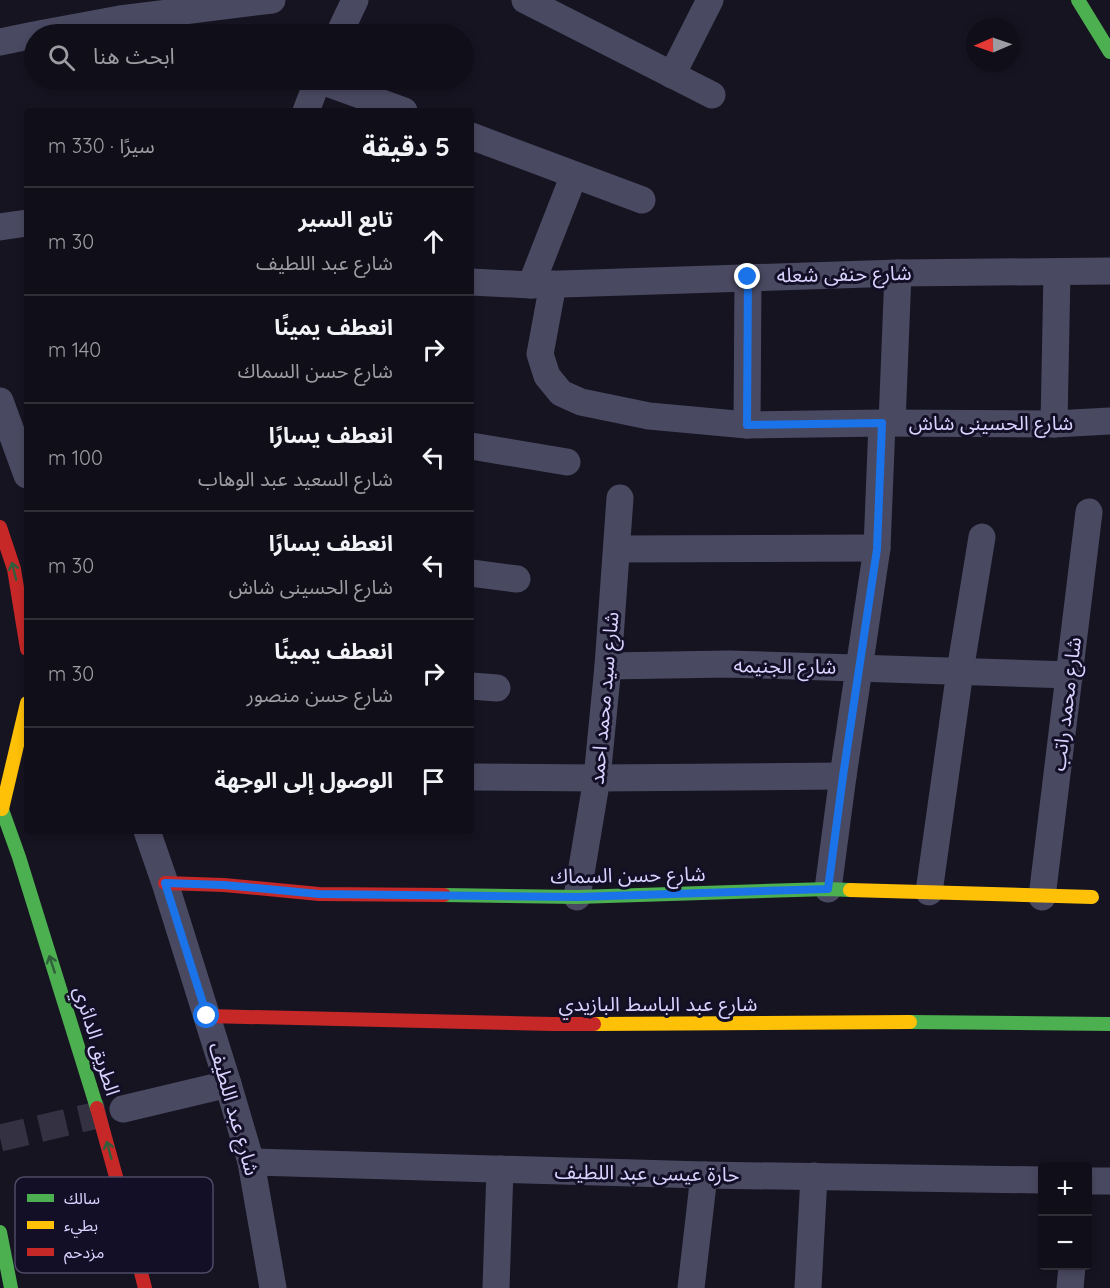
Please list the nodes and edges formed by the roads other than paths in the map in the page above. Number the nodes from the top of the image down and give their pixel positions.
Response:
1 (272, 0) edge
2 (355, 0) edge
3 (525, 0) edge
4 (711, 0) edge
5 (1078, 0) edge
6 (93, 24) edge
7 (344, 24) edge
8 (24, 37) edge
9 (0, 42) edge
10 (1110, 52) edge
11 (672, 75) junction
12 (315, 90) edge
13 (346, 90) edge
14 (711, 95) dead end
15 (307, 108) edge
16 (396, 108) edge
17 (474, 137) edge
18 (574, 175) junction
19 (642, 200) dead end
20 (24, 223) edge
21 (0, 227) edge
22 (1110, 271) edge
23 (1057, 272) junction
24 (898, 273) junction
25 (748, 277) junction
26 (474, 282) edge
27 (542, 284) junction
28 (0, 401) edge
29 (1110, 421) edge
30 (887, 423) junction
31 (1054, 424) junction
32 (747, 425) junction
33 (474, 446) edge
34 (567, 462) dead end
35 (24, 467) edge
36 (620, 498) dead end
37 (1089, 512) dead end
38 (0, 527) edge
39 (982, 537) dead end
40 (616, 549) junction
41 (877, 549) junction
42 (474, 573) edge
43 (517, 579) dead end
44 (24, 631) edge
45 (608, 666) junction
46 (859, 668) junction
47 (960, 671) junction
48 (1070, 675) junction
49 (24, 715) edge
50 (843, 776) junction
51 (474, 777) edge
52 (597, 778) junction
53 (1, 806) edge
54 (148, 834) edge
55 (165, 883) junction
56 (828, 889) junction
57 (929, 892) junction
58 (577, 897) junction
59 (1042, 897) junction
60 (1092, 897) dead end
61 (207, 1016) junction
62 (1110, 1024) edge
63 (228, 1084) junction
64 (123, 1109) tunnel mouth
65 (251, 1162) junction
66 (500, 1169) junction
67 (704, 1175) junction
68 (814, 1176) junction
69 (116, 1177) edge
70 (1038, 1180) edge
71 (1092, 1181) edge
72 (1110, 1182) edge
73 (0, 1232) edge
74 (1072, 1270) edge
75 (141, 1273) edge
76 (11, 1288) edge
77 (145, 1288) edge
78 (273, 1288) edge
79 (496, 1288) edge
80 (691, 1288) edge
81 (808, 1288) edge
82 (1070, 1288) edge

1 - 6 street
2 - 7 street
3 - 11 street
4 - 11 street
5 - 10 main road
8 - 9 street
11 - 14 street
12 - 15 street
13 - 16 street
17 - 18 street
18 - 19 street
18 - 27 street
20 - 21 street
22 - 23 street, شارع حنفى شعله
23 - 24 street, شارع حنفى شعله
23 - 31 street
24 - 25 street, شارع حنفى شعله
24 - 30 street
25 - 27 street, شارع حنفى شعله
25 - 32 street
26 - 27 street, شارع حنفى شعله
27 - 32 street, شارع الحسينى شاش
28 - 35 street
29 - 31 street, شارع الحسينى شاش
30 - 31 street, شارع الحسينى شاش
30 - 32 street, شارع الحسينى شاش
30 - 41 street
33 - 34 street
36 - 40 street, شارع سيد محمد احمد
37 - 48 street, شارع محمد راتب
44 -> 38 main road
39 - 47 street
40 - 41 street
40 - 45 street, شارع سيد محمد احمد
41 - 46 street
42 - 43 street
45 - 46 street, شارع الجنيمه
45 - 52 street, شارع سيد محمد احمد
46 - 47 street, شارع الجنيمه
46 - 50 street
47 - 48 street, شارع الجنيمه
47 - 57 street
48 - 59 street, شارع محمد راتب
49 - 53 main road, الطريق الدائري
50 - 52 street
50 - 56 street
51 - 52 street
52 - 58 street, شارع سيد محمد احمد
69 -> 53 main road, الطريق الدائري
54 - 55 street, شارع عبد اللطيف
55 - 58 main road, شارع حسن السماك
55 - 61 street, شارع عبد اللطيف
56 - 57 main road, شارع حسن السماك
56 - 58 main road, شارع حسن السماك
57 - 59 main road, شارع حسن السماك
59 - 60 main road, شارع حسن السماك
61 - 62 main road, شارع عبد الباسط البازيدي
61 - 63 street, شارع عبد اللطيف
63 - 64 street
63 - 65 street, شارع عبد اللطيف
65 - 66 street, حارة عيسى عبد اللطيف
65 - 78 street, شارع عبد اللطيف
66 - 67 street, حارة عيسى عبد اللطيف
66 - 79 street
67 - 68 street, حارة عيسى عبد اللطيف
67 - 80 street
68 - 70 street, حارة عيسى عبد اللطيف
68 - 81 street
71 - 72 street
73 - 76 main road
74 - 82 street
77 -> 75 main road, الطريق الدائري

